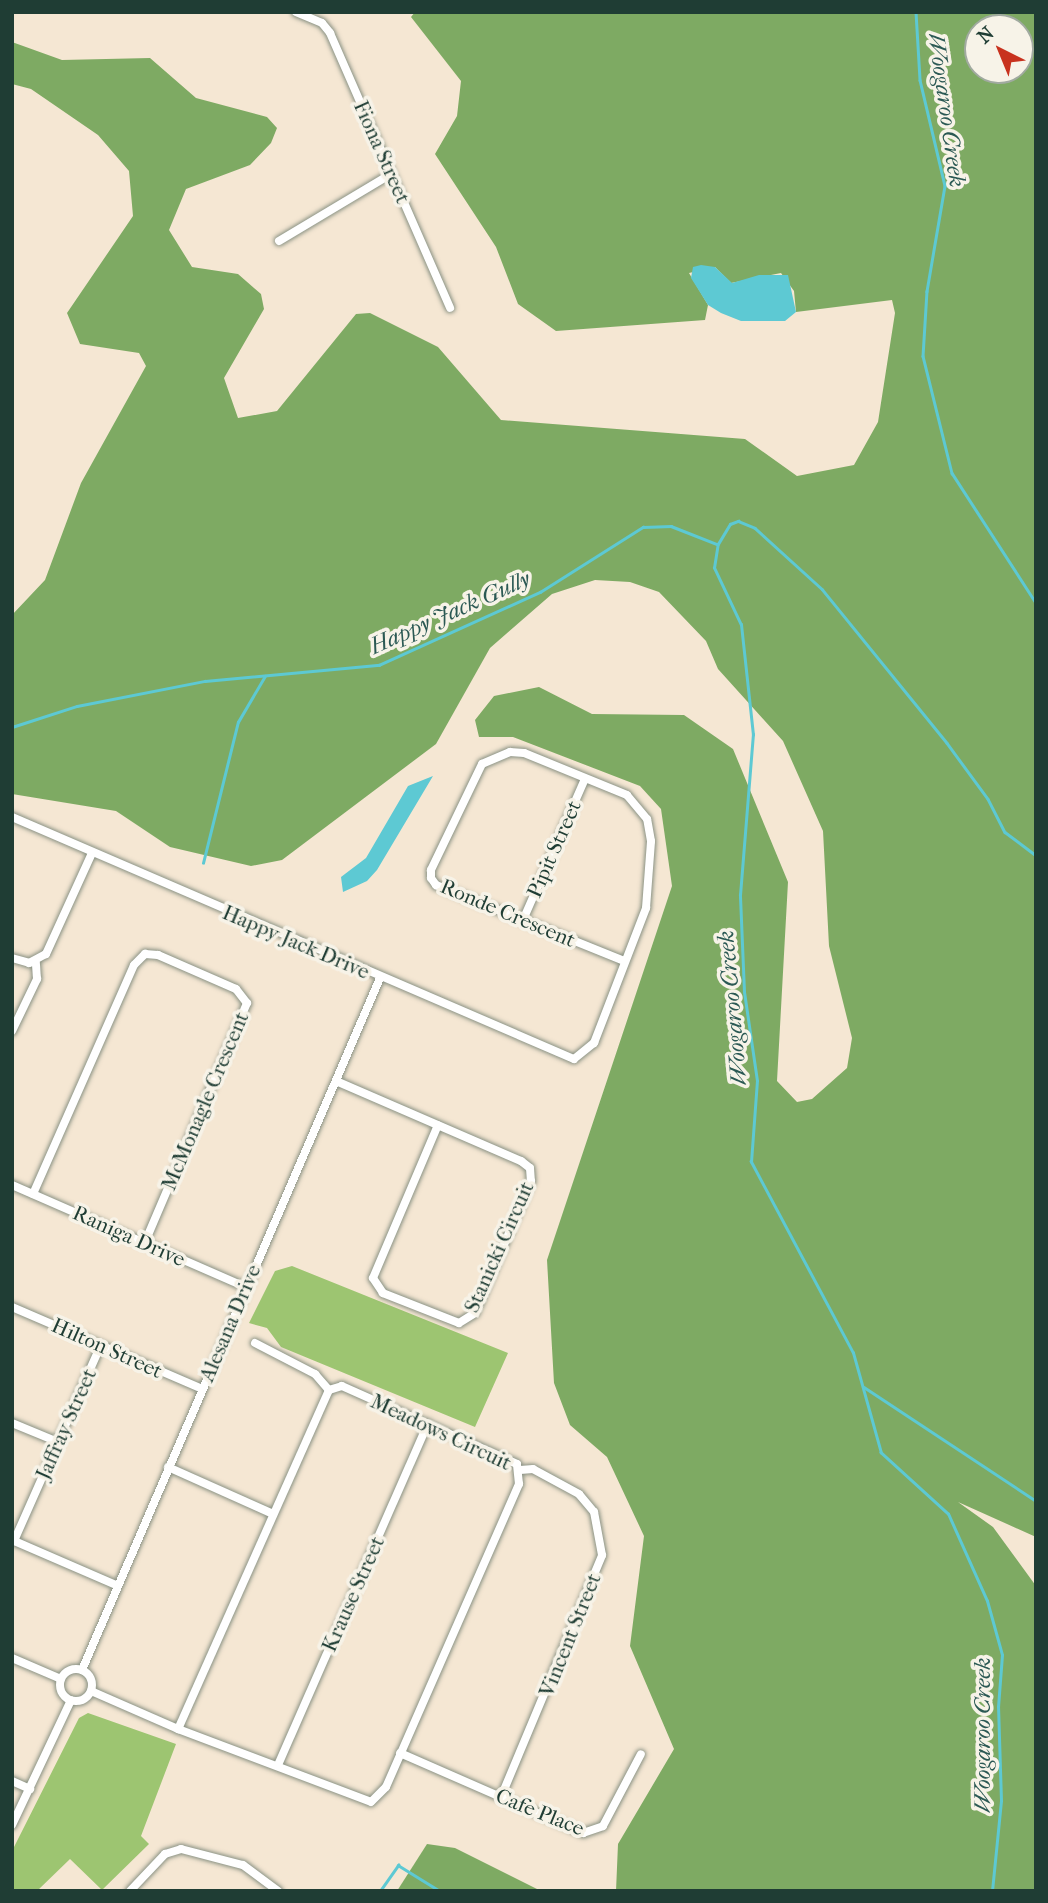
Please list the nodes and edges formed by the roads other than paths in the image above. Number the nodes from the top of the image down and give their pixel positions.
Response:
1 (296, 12) edge
2 (391, 174) junction
3 (279, 241) dead end
4 (450, 308) dead end
5 (585, 779) junction
6 (12, 817) edge
7 (92, 853) junction
8 (523, 920) junction
9 (12, 958) edge
10 (624, 961) junction
11 (36, 963) junction
12 (380, 978) junction
13 (12, 1031) edge
14 (582, 1056) joint
15 (336, 1081) junction
16 (438, 1125) junction
17 (12, 1185) edge
18 (33, 1194) junction
19 (145, 1242) junction
20 (246, 1287) junction
21 (12, 1307) edge
22 (255, 1343) dead end
23 (101, 1345) junction
24 (202, 1389) junction
25 (329, 1390) junction
26 (12, 1423) edge
27 (428, 1424) junction
28 (58, 1442) junction
29 (168, 1467) junction
30 (520, 1470) junction
31 (271, 1513) junction
32 (13, 1541) edge
33 (116, 1585) junction
34 (12, 1658) edge
35 (82, 1670) junction
36 (61, 1679) junction
37 (91, 1691) junction
38 (71, 1700) junction
39 (178, 1729) junction
40 (400, 1753) junction
41 (641, 1754) dead end
42 (278, 1765) junction
43 (12, 1781) edge
44 (30, 1789) junction
45 (501, 1797) junction
46 (12, 1825) edge
47 (130, 1891) edge
48 (278, 1891) edge

1 - 2 street, Fiona Street
2 - 3 street
2 - 4 street, Fiona Street
5 - 8 street, Pipit Street
5 - 8 street, Ronde Crescent
5 - 10 street, Ronde Crescent
6 - 7 street, Happy Jack Drive
7 - 11 street
7 - 12 street, Happy Jack Drive
8 - 10 street, Ronde Crescent
9 - 11 street
10 - 14 street, Ronde Crescent
11 - 13 street
12 - 14 street, Happy Jack Drive
12 - 15 street, Alesana Drive
15 - 16 street, Stanicki Circuit
15 - 20 street, Alesana Drive
16 - 16 street, Stanicki Circuit
17 - 18 street, Raniga Drive
18 - 19 street, Raniga Drive
18 - 19 street, McMonagle Crescent
19 - 20 street, Raniga Drive
20 - 24 street, Alesana Drive
21 - 23 street, Hilton Street
22 - 25 street
23 - 24 street, Hilton Street
23 - 28 street, Jaffray Street
24 - 29 street, Alesana Drive
25 - 27 street, Meadows Circuit
25 - 31 street
26 - 28 street
27 - 30 street, Meadows Circuit
27 - 42 street, Krause Street
28 - 32 street, Jaffray Street
29 - 31 street
29 - 33 street, Alesana Drive
30 - 40 street, Meadows Circuit
30 - 45 street, Vincent Street
31 - 39 street
32 - 33 street
33 - 35 street, Alesana Drive
34 - 36 street
35 - 36 street
35 - 37 street
36 - 38 street
37 - 38 street
37 - 39 street, Meadows Circuit
38 - 44 street
39 - 42 street, Meadows Circuit
40 - 42 street, Meadows Circuit
40 - 45 street, Cafe Place
41 - 45 street, Cafe Place
43 - 44 street
44 - 46 street
47 - 48 street

